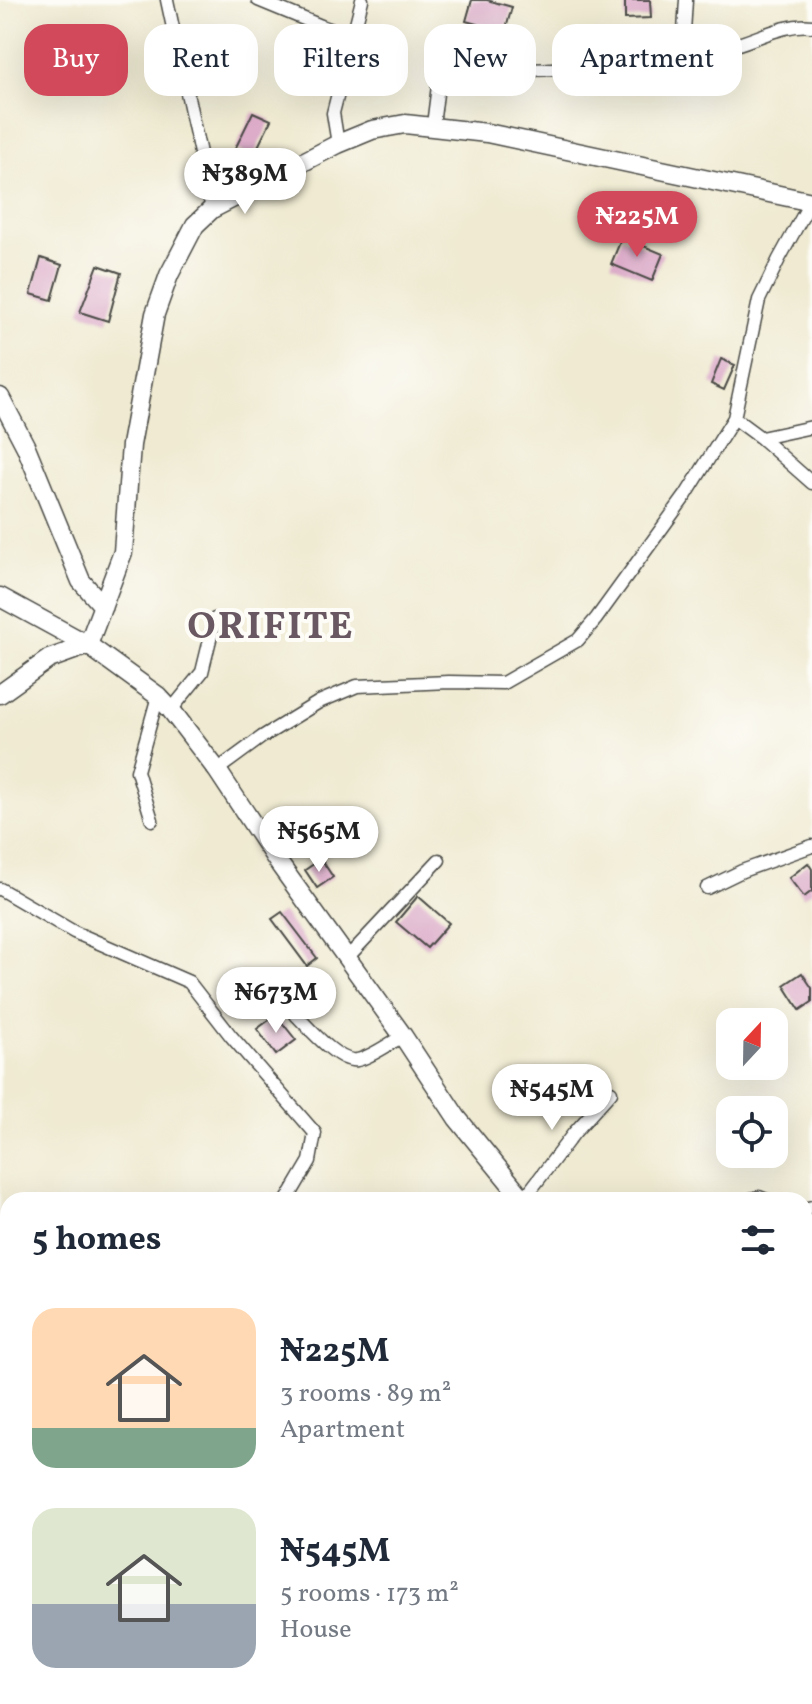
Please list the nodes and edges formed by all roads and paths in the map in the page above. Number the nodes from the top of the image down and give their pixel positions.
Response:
1 (167, 0) edge
2 (258, 0) edge
3 (362, 0) edge
4 (686, 0) edge
5 (316, 24) edge
6 (357, 24) edge
7 (684, 24) edge
8 (812, 26) edge
9 (742, 44) edge
10 (552, 69) edge
11 (338, 96) edge
12 (433, 125) junction
13 (338, 144) junction
14 (812, 202) edge
15 (212, 209) junction
16 (0, 397) edge
17 (734, 418) junction
18 (812, 427) edge
19 (761, 438) junction
20 (812, 483) edge
21 (0, 597) edge
22 (103, 606) junction
23 (215, 619) dead end
24 (88, 645) junction
25 (0, 694) edge
26 (158, 696) junction
27 (171, 710) junction
28 (217, 770) junction
29 (152, 820) dead end
30 (812, 846) edge
31 (439, 860) dead end
32 (707, 888) dead end
33 (0, 889) edge
34 (347, 958) junction
35 (296, 1015) dead end
36 (403, 1036) junction
37 (611, 1092) dead end
38 (292, 1192) edge
39 (517, 1192) edge
40 (529, 1192) edge

1 - 15 street
2 - 5 street
3 - 6 street
4 - 7 street
8 - 9 street
10 - 12 street
11 - 13 street
12 - 13 main road
12 - 14 main road
13 - 15 main road
14 - 17 street
15 - 22 main road
16 - 22 main road
17 - 19 street
17 - 28 street
18 - 19 street
19 - 20 street
21 - 24 main road
22 - 24 main road
23 - 27 street
24 - 25 main road
24 - 26 main road
26 - 27 main road
26 - 29 street
27 - 28 main road
28 - 34 main road
30 - 32 street
31 - 34 street
33 - 38 street
34 - 36 main road
35 - 36 street
36 - 39 main road
37 - 40 street

